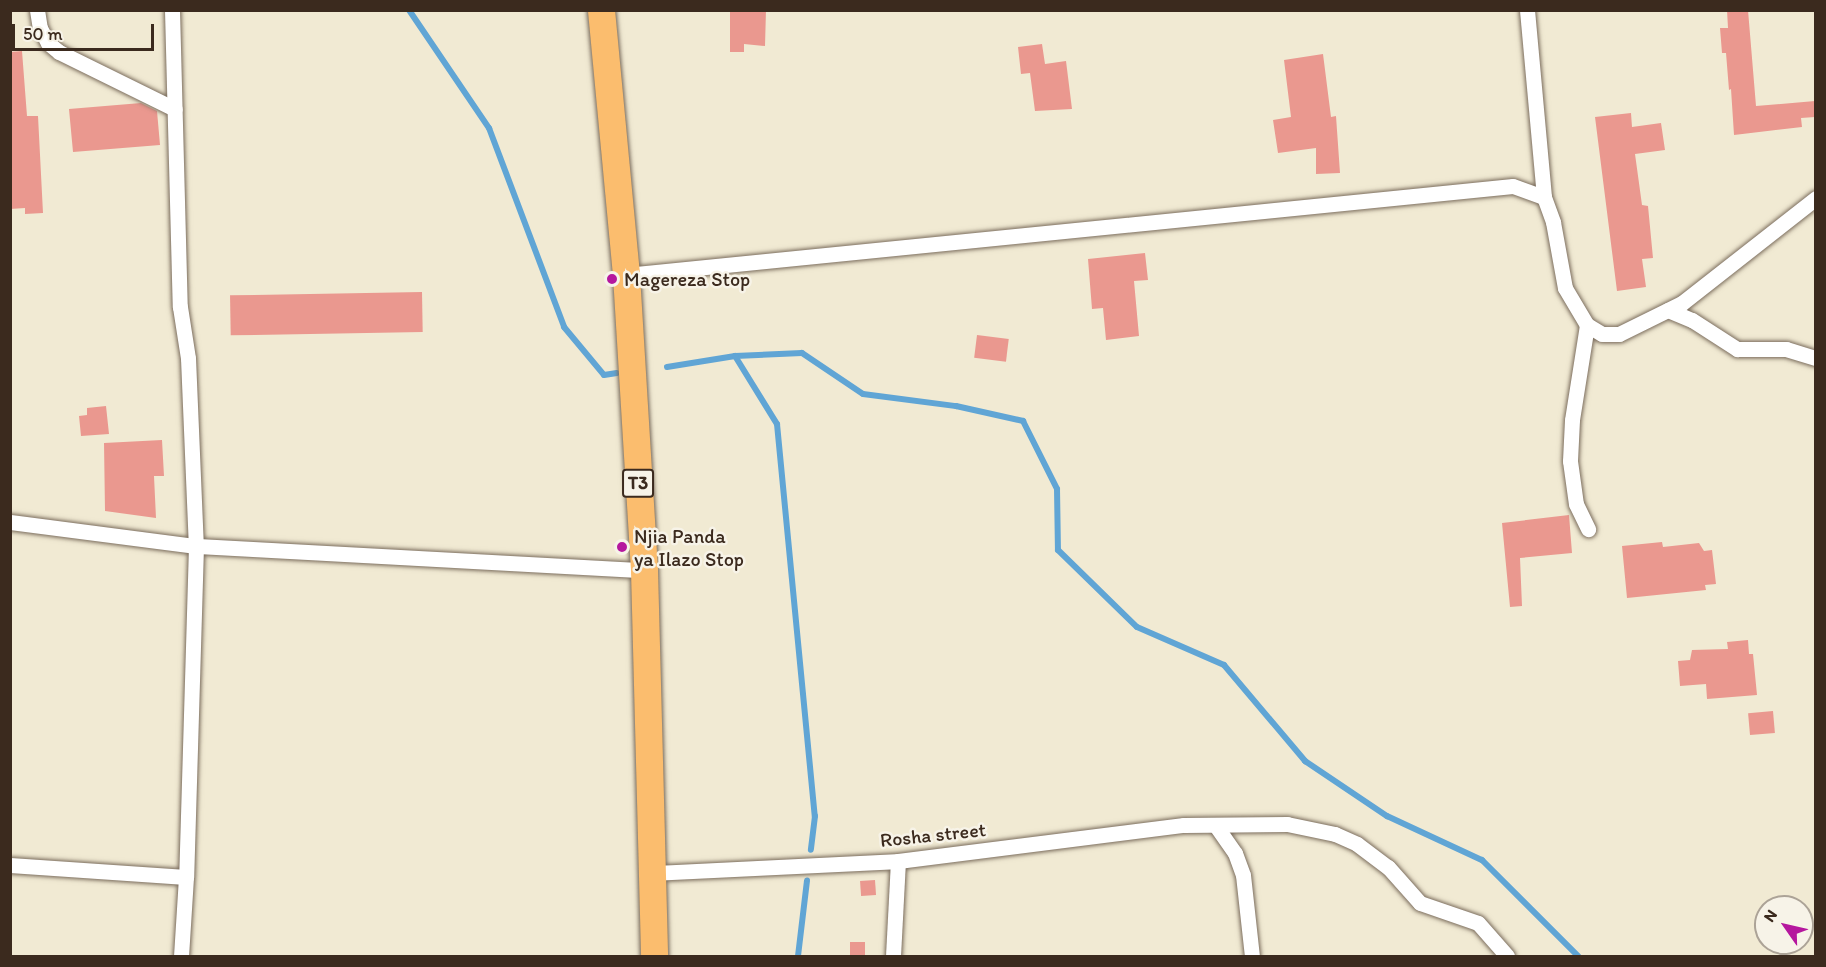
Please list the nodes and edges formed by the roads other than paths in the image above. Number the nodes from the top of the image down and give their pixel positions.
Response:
1 (37, 10) edge
2 (172, 10) edge
3 (601, 10) edge
4 (1527, 10) edge
5 (175, 109) junction
6 (1544, 196) junction
7 (1815, 198) edge
8 (626, 275) junction
9 (1668, 310) junction
10 (1587, 325) junction
11 (1815, 358) edge
12 (10, 522) edge
13 (1588, 529) dead end
14 (196, 546) junction
15 (644, 570) junction
16 (1216, 826) junction
17 (898, 861) junction
18 (10, 866) edge
19 (653, 873) junction
20 (186, 877) junction
21 (181, 957) edge
22 (654, 957) edge
23 (893, 957) edge
24 (1252, 957) edge
25 (1507, 957) edge

1 - 5 street
2 - 5 street
3 - 8 highway, T3
4 - 6 street
5 - 14 street
6 - 8 street
6 - 10 street
7 - 9 street
8 - 15 highway, T3
9 - 10 street
9 - 11 street
10 - 13 street
12 - 14 street
14 - 15 street
14 - 20 street
15 - 19 highway, T3
16 - 17 street, Rosha street
16 - 24 street
16 - 25 street, Rosha street
17 - 19 street, Rosha street
17 - 23 street
18 - 20 street
19 - 22 highway, T3
20 - 21 street

